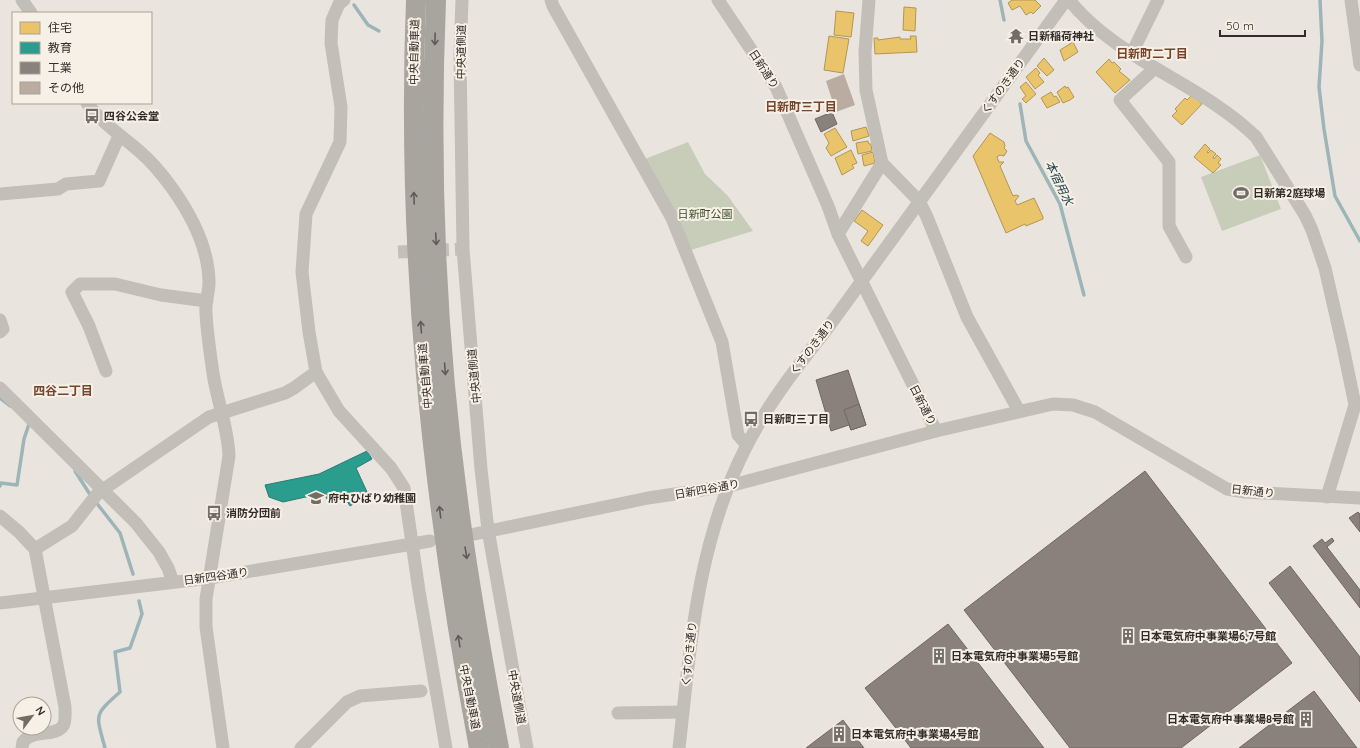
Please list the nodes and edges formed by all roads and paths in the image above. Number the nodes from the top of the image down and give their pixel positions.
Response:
1 (22, 0) edge
2 (344, 0) edge
3 (416, 0) edge
4 (436, 0) edge
5 (462, 0) edge
6 (551, 0) edge
7 (718, 0) edge
8 (869, 0) edge
9 (1066, 0) edge
10 (1069, 0) edge
11 (1158, 0) edge
12 (1351, 0) edge
13 (29, 12) edge
14 (1132, 53) junction
15 (1360, 64) edge
16 (1155, 68) junction
17 (88, 104) edge
18 (119, 136) junction
19 (882, 163) junction
20 (0, 194) edge
21 (919, 201) junction
22 (838, 234) junction
23 (1186, 257) dead end
24 (861, 281) junction
25 (207, 301) junction
26 (0, 320) edge
27 (0, 332) edge
28 (106, 371) dead end
29 (316, 372) junction
30 (0, 388) edge
31 (1019, 411) junction
32 (222, 412) junction
33 (936, 431) junction
34 (747, 445) junction
35 (729, 486) junction
36 (101, 491) junction
37 (1327, 496) junction
38 (1360, 498) edge
39 (0, 516) edge
40 (488, 530) junction
41 (474, 534) dead end
42 (430, 541) dead end
43 (414, 544) junction
44 (35, 550) junction
45 (210, 578) junction
46 (173, 582) junction
47 (46, 598) junction
48 (0, 603) edge
49 (421, 691) dead end
50 (683, 712) junction
51 (618, 713) dead end
52 (22, 748) edge
53 (223, 748) edge
54 (301, 748) edge
55 (446, 748) edge
56 (480, 748) edge
57 (499, 748) edge
58 (527, 748) edge
59 (679, 748) edge

1 - 13 street
2 - 29 street
56 -> 3 highway, 中央自動車道
4 -> 57 highway, 中央自動車道
5 - 40 street, 中央道側道
6 - 34 street
7 - 22 street, 日新通り
8 - 19 street
9 - 21 street, くすのき通り
10 - 14 street
11 - 14 street
12 - 15 street
14 - 16 street
16 - 23 street
16 - 37 street
17 - 18 street
18 - 20 street
18 - 25 street
19 - 21 street
19 - 22 street
21 - 24 street, くすのき通り
21 - 31 street
22 - 24 street, 日新通り
24 - 33 street, 日新通り
24 - 34 street, くすのき通り
25 - 28 street
25 - 32 street
26 - 27 street
29 - 32 street
29 - 43 street
30 - 36 street
31 - 33 street, 日新通り
31 - 37 street, 日新通り
32 - 36 street
32 - 45 street
33 - 35 street, 日新四谷通り
34 - 35 street, くすのき通り
35 - 40 street, 日新四谷通り
35 - 50 street, くすのき通り
36 - 44 street
36 - 46 street
37 - 38 street, 日新通り
39 - 44 street
40 - 41 street, 日新四谷通り
40 - 58 street, 中央道側道
42 - 43 street, 日新四谷通り
43 - 45 street, 日新四谷通り
43 - 55 street
44 - 47 street
45 - 46 street, 日新四谷通り
45 - 53 street
46 - 47 street, 日新四谷通り
47 - 48 street, 日新四谷通り
47 - 52 street
49 - 54 street
50 - 51 street
50 - 59 street, くすのき通り

